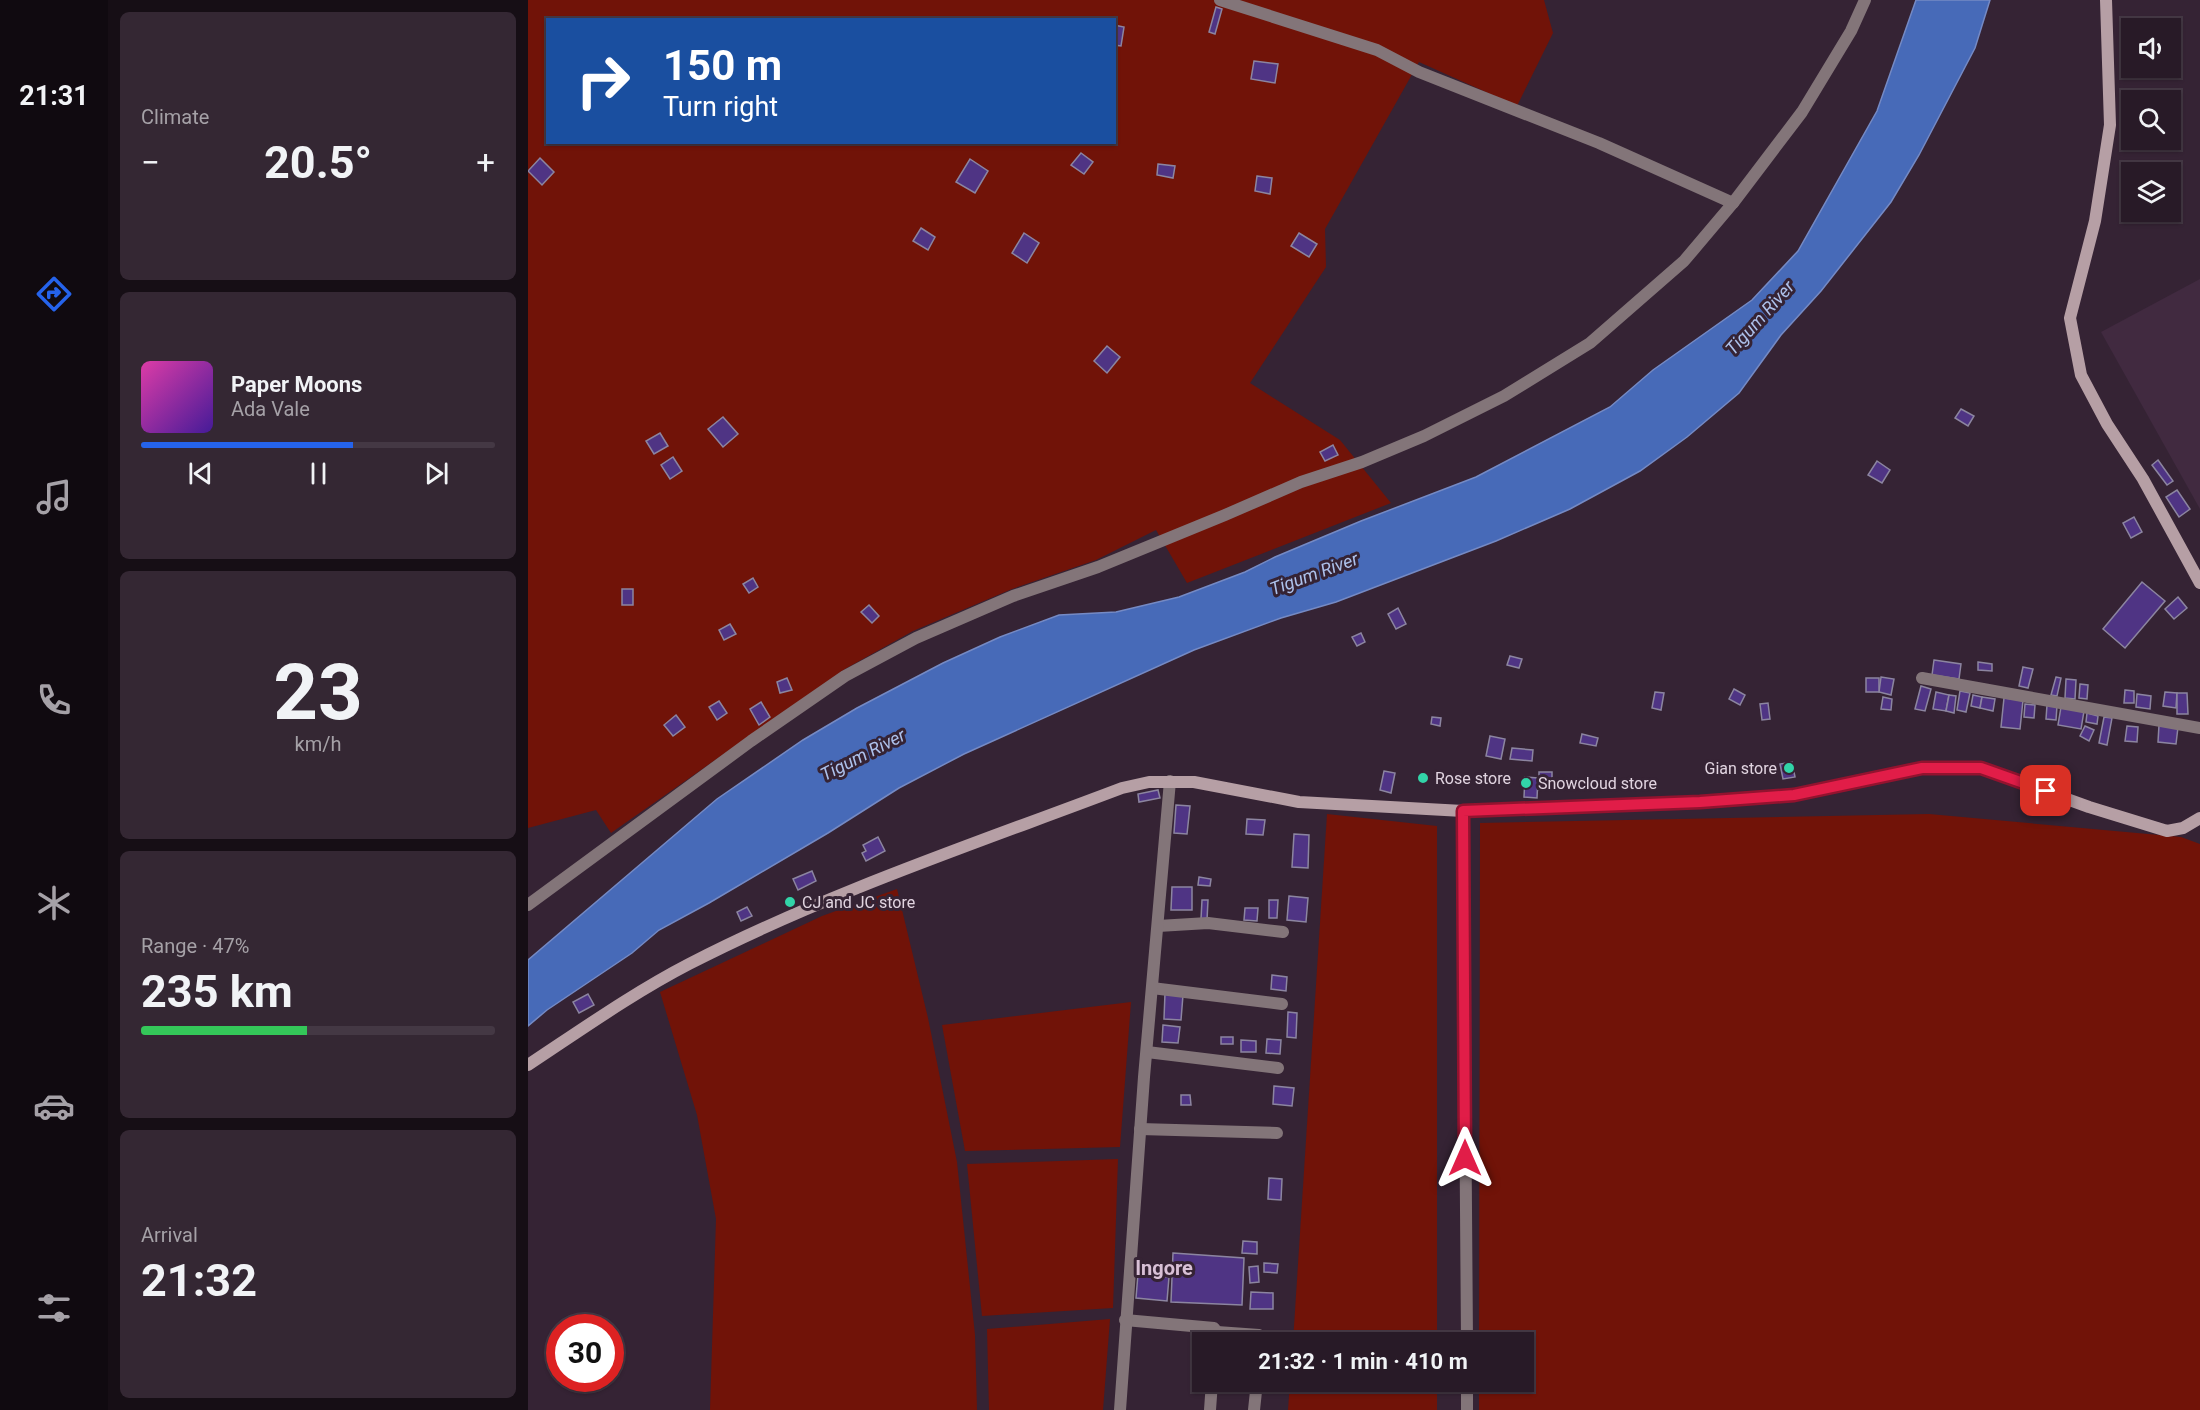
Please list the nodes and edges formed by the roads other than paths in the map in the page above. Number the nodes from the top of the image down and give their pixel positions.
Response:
1 (1220, 0) edge
2 (1865, 0) edge
3 (2106, 0) edge
4 (1733, 203) junction
5 (2200, 583) edge
6 (1922, 678) dead end
7 (2200, 728) edge
8 (1170, 781) junction
9 (1463, 811) junction
10 (2200, 818) edge
11 (528, 905) edge
12 (1158, 926) junction
13 (1283, 932) dead end
14 (1152, 988) junction
15 (1282, 1004) dead end
16 (1147, 1052) junction
17 (528, 1065) edge
18 (1278, 1068) dead end
19 (1140, 1129) junction
20 (1277, 1133) dead end
21 (1125, 1320) junction
22 (1215, 1332) edge
23 (1467, 1332) edge
24 (1211, 1392) edge
25 (1256, 1392) edge
26 (1467, 1392) edge
27 (1120, 1410) edge
28 (1210, 1410) edge
29 (1254, 1410) edge
30 (1467, 1410) edge

1 - 4 street
2 - 4 street
3 - 5 street
4 - 11 street
6 - 7 street
8 - 9 street
8 - 12 street
8 - 17 street
9 - 10 street
9 - 23 street
12 - 13 street
12 - 14 street
14 - 15 street
14 - 16 street
16 - 18 street
16 - 19 street
19 - 20 street
19 - 21 street
21 - 22 street
21 - 27 street
24 - 28 street
25 - 29 street
26 - 30 street

